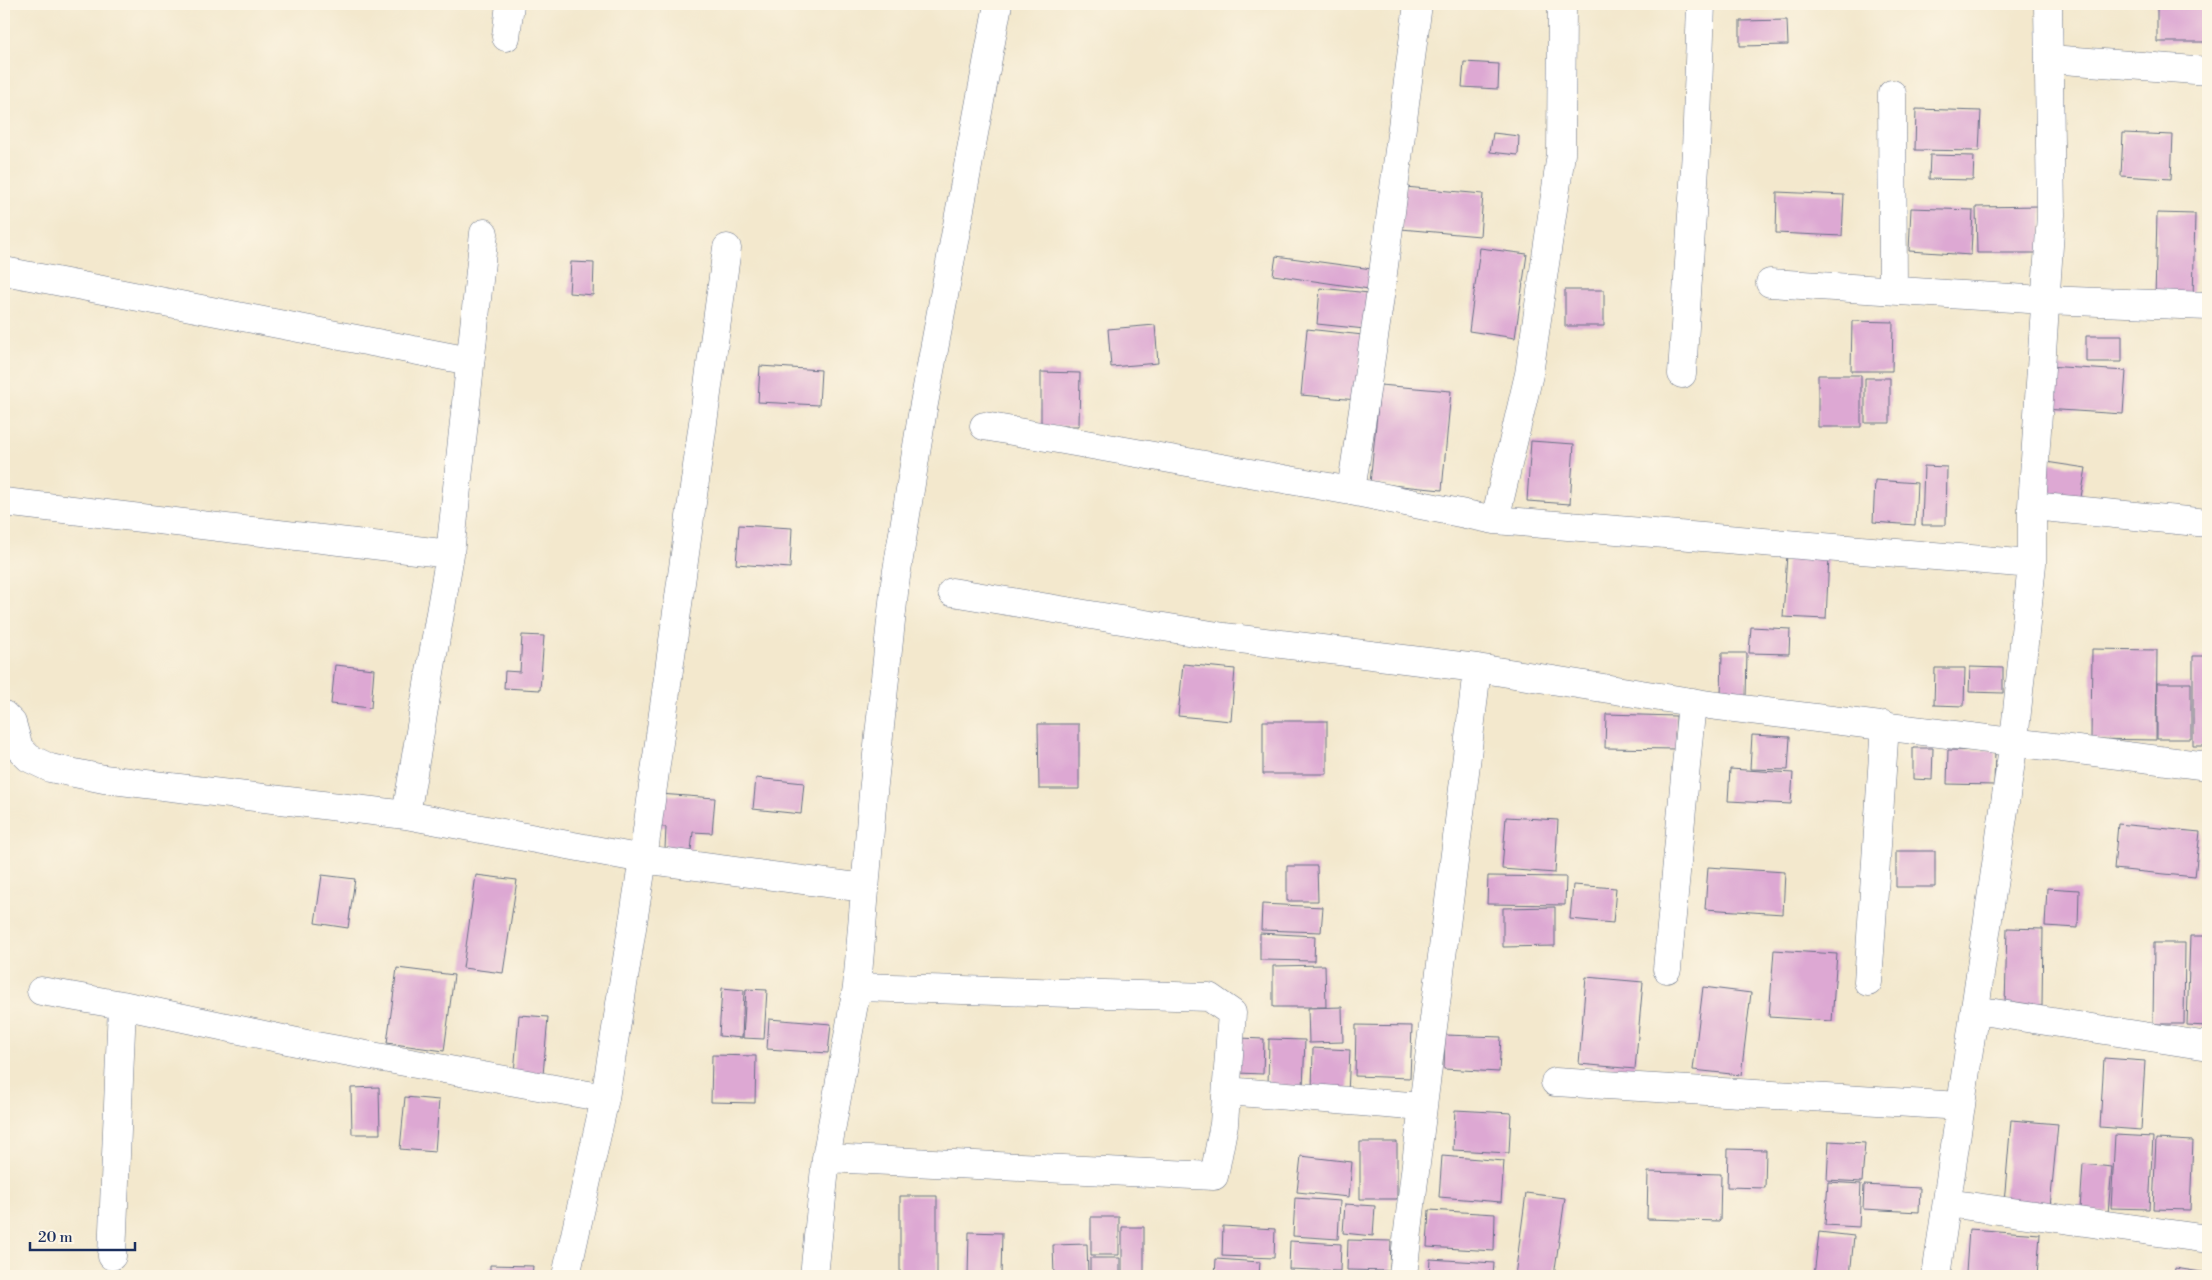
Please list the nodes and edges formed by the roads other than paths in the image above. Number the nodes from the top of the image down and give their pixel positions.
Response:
1 (510, 4) edge
2 (998, 4) edge
3 (1418, 4) edge
4 (1562, 4) edge
5 (1701, 4) edge
6 (2048, 4) edge
7 (506, 37) dead end
8 (2050, 59) junction
9 (2208, 71) edge
10 (1892, 94) dead end
11 (484, 233) dead end
12 (727, 248) dead end
13 (4, 271) edge
14 (1770, 283) dead end
15 (1893, 290) junction
16 (2045, 300) junction
17 (2208, 306) edge
18 (470, 361) junction
19 (1682, 374) dead end
20 (984, 426) dead end
21 (1350, 491) junction
22 (4, 502) edge
23 (2032, 506) junction
24 (1495, 520) junction
25 (2208, 523) edge
26 (450, 554) junction
27 (2032, 564) junction
28 (952, 592) dead end
29 (1477, 668) junction
30 (1692, 702) junction
31 (4, 715) edge
32 (1885, 725) junction
33 (2014, 741) junction
34 (2208, 766) edge
35 (406, 814) junction
36 (644, 859) junction
37 (866, 888) junction
38 (1667, 969) dead end
39 (1868, 982) dead end
40 (857, 988) junction
41 (41, 991) dead end
42 (122, 1005) junction
43 (1975, 1010) junction
44 (2208, 1046) edge
45 (1555, 1082) dead end
46 (1227, 1091) junction
47 (605, 1098) junction
48 (1961, 1106) junction
49 (1422, 1107) junction
50 (826, 1158) junction
51 (1947, 1203) junction
52 (2208, 1239) edge
53 (112, 1256) dead end
54 (566, 1276) edge
55 (814, 1276) edge
56 (1404, 1276) edge
57 (1936, 1276) edge

1 - 7 street
2 - 37 street
3 - 21 street
4 - 24 street
5 - 19 street
6 - 8 street
8 - 9 street
8 - 16 street
10 - 15 street
11 - 18 street
12 - 36 street
13 - 18 street
14 - 15 street
15 - 16 street
16 - 17 street
16 - 23 street
18 - 26 street
20 - 21 street
21 - 24 street
22 - 26 street
23 - 25 street
23 - 27 street
24 - 27 street
26 - 35 street
27 - 33 street
28 - 29 street
29 - 30 street
29 - 49 street
30 - 32 street
30 - 38 street
31 - 35 street
32 - 33 street
32 - 39 street
33 - 34 street
33 - 43 street
35 - 36 street
36 - 37 street
36 - 47 street
37 - 40 street
40 - 46 street
40 - 50 street
41 - 42 street
42 - 47 street
42 - 53 street
43 - 44 street
43 - 48 street
45 - 48 street
46 - 49 street
46 - 50 street
47 - 54 street
48 - 51 street
49 - 56 street
50 - 55 street
51 - 52 street
51 - 57 street

